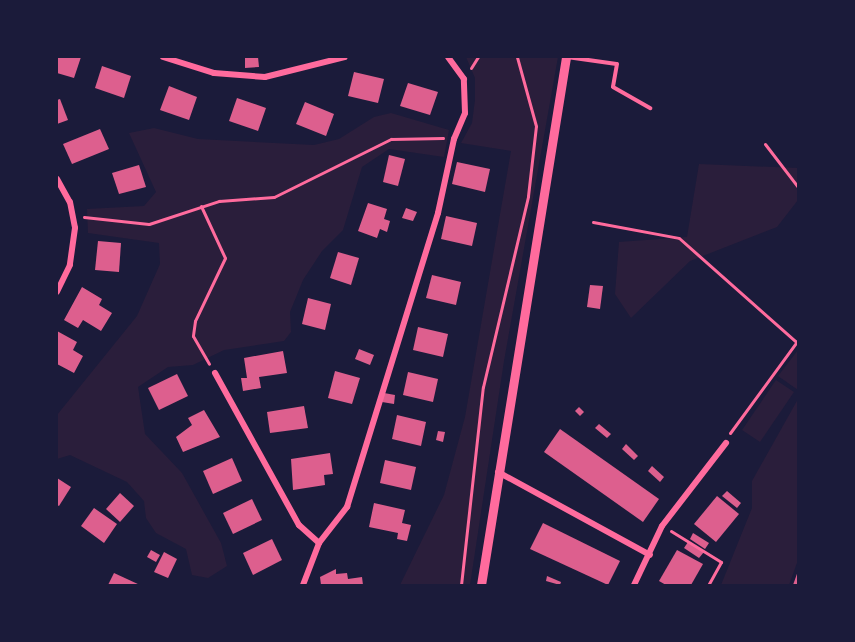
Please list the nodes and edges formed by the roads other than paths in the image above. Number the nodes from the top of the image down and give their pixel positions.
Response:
1 (163, 57) edge
2 (345, 57) edge
3 (448, 57) edge
4 (566, 57) edge
5 (650, 108) dead end
6 (57, 179) edge
7 (57, 292) edge
8 (215, 373) road end
9 (726, 443) road end
10 (498, 471) junction
11 (319, 543) junction
12 (650, 555) junction
13 (303, 585) edge
14 (481, 585) edge
15 (634, 585) edge

1 - 2 street
3 - 11 street
4 - 5 lane
4 - 10 street
6 - 7 street
8 - 11 street
9 - 12 street
10 - 12 street
10 - 14 street
11 - 13 street
12 - 15 street

